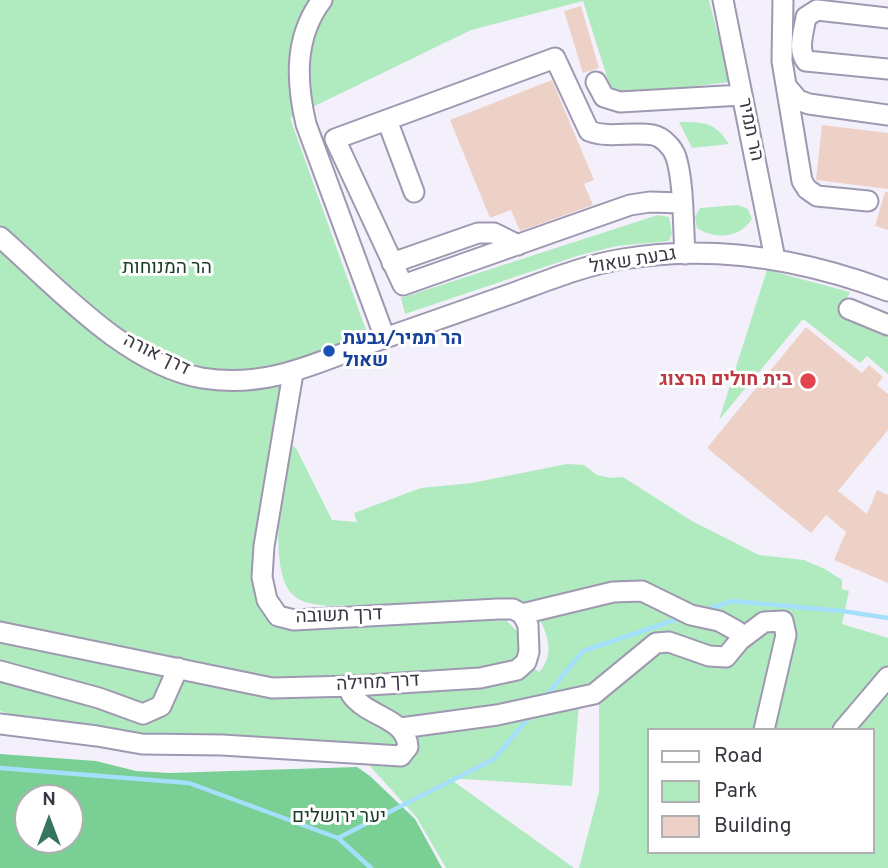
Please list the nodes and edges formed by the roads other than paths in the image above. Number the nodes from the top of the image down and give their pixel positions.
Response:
1 (322, 0) edge
2 (723, 0) edge
3 (783, 0) edge
4 (856, 7) edge
5 (888, 18) edge
6 (888, 69) edge
7 (596, 82) dead end
8 (787, 88) junction
9 (742, 95) junction
10 (888, 115) edge
11 (387, 120) junction
12 (414, 192) dead end
13 (868, 201) dead end
14 (681, 203) junction
15 (0, 237) edge
16 (685, 254) junction
17 (775, 259) junction
18 (888, 291) edge
19 (849, 309) dead end
20 (888, 325) edge
21 (385, 338) junction
22 (293, 373) junction
23 (522, 614) junction
24 (0, 632) edge
25 (740, 640) junction
26 (178, 668) junction
27 (0, 671) edge
28 (888, 677) edge
29 (353, 686) junction
30 (0, 724) edge
31 (401, 728) junction
32 (764, 728) edge
33 (845, 728) edge

1 - 21 street
2 - 9 street, הר תמיר
3 - 8 street
4 - 5 street
4 - 6 street
7 - 9 street
8 - 10 street
8 - 13 street
9 - 17 street, הר תמיר
11 - 12 street
11 - 14 street
11 - 14 street
14 - 16 street
15 - 22 street, דרך אורה
16 - 17 street, גבעת שאול
16 - 21 street, גבעת שאול
17 - 18 street, גבעת שאול
19 - 20 street
21 - 22 street, דרך אורה
22 - 23 street, דרך תשובה
23 - 25 street
23 - 29 street, דרך מחילה
24 - 26 street, דרך מחילה
25 - 31 street
25 - 32 street
26 - 27 street
26 - 29 street, דרך מחילה
28 - 33 street
29 - 31 street
30 - 31 street

